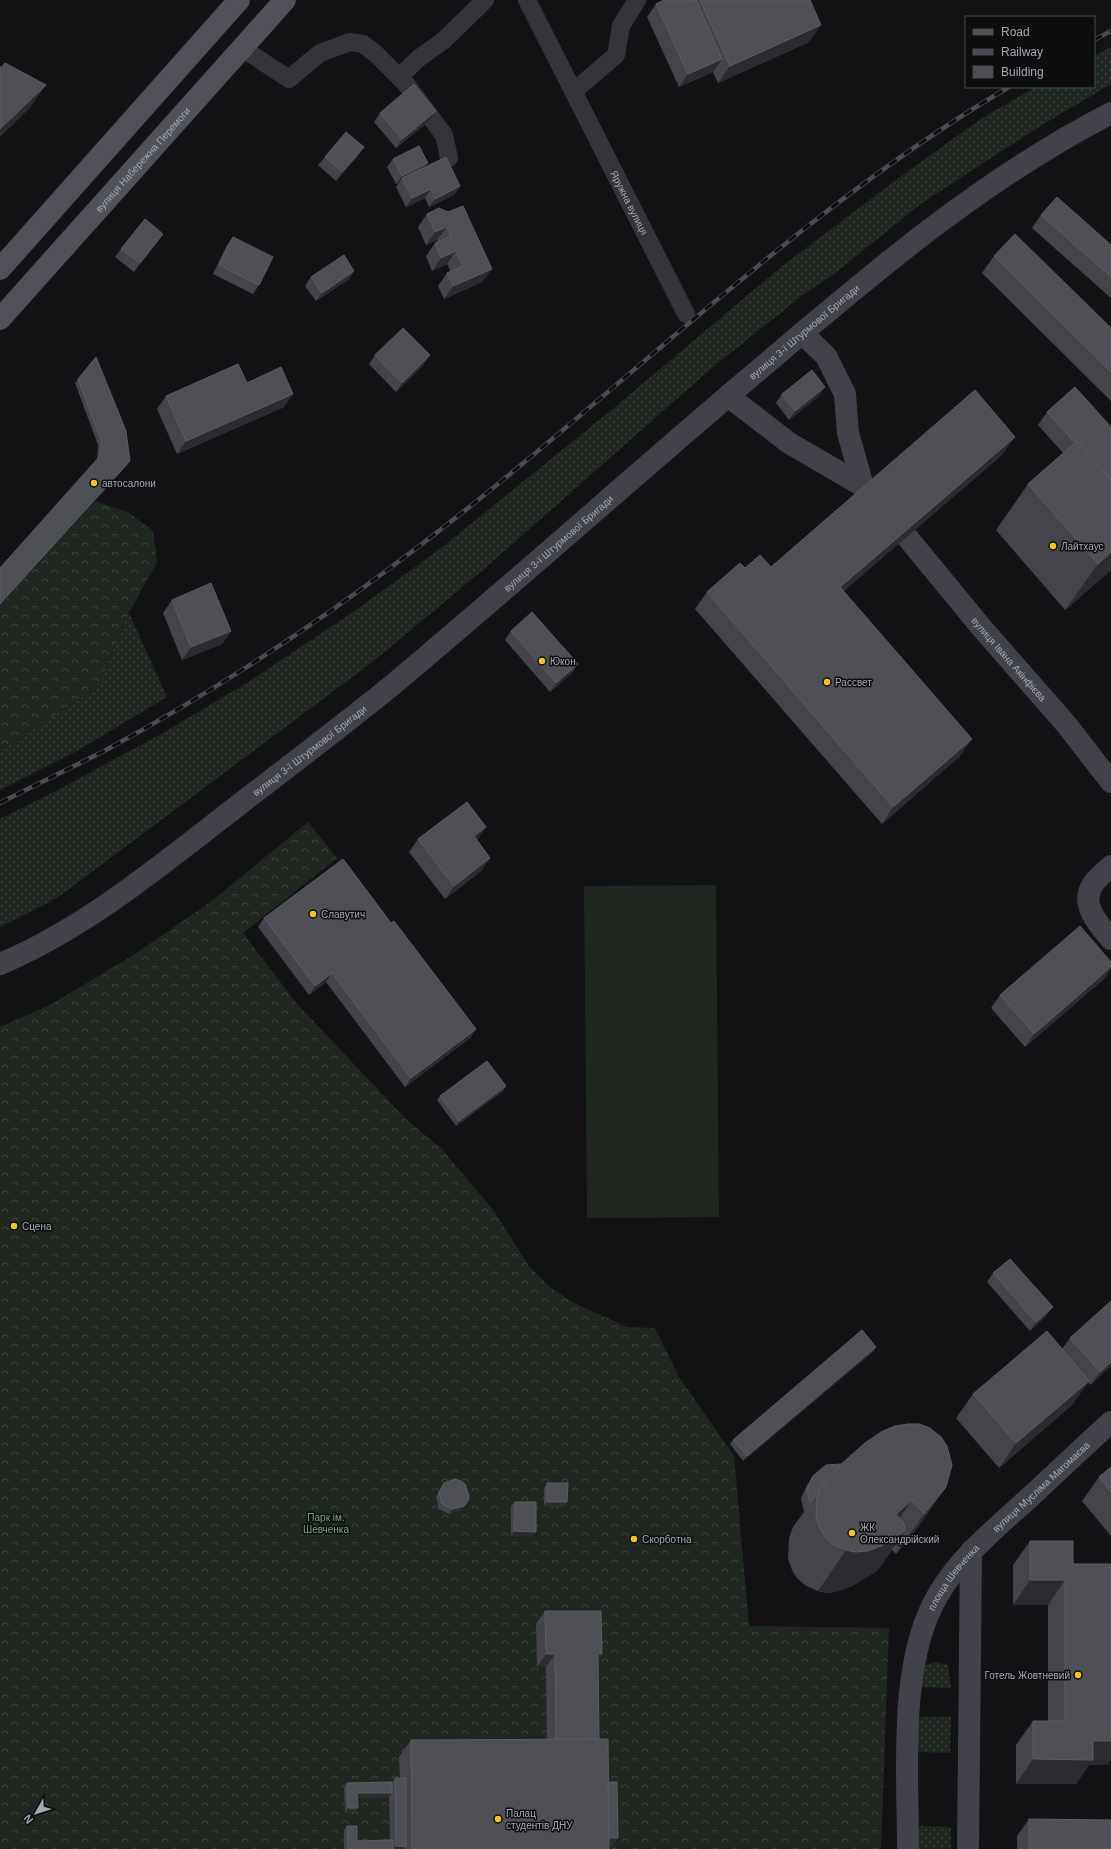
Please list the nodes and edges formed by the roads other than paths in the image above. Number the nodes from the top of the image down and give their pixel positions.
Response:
1 (239, 0) edge
2 (285, 0) edge
3 (485, 0) edge
4 (527, 0) edge
5 (637, 0) edge
6 (242, 48) junction
7 (400, 76) junction
8 (574, 91) junction
9 (1111, 113) edge
10 (449, 158) dead end
11 (0, 269) edge
12 (686, 314) dead end
13 (0, 318) edge
14 (802, 333) junction
15 (728, 396) junction
16 (902, 531) edge
17 (1111, 782) edge
18 (1111, 866) edge
19 (1111, 940) edge
20 (0, 964) edge
21 (1111, 1422) edge
22 (972, 1551) junction
23 (908, 1849) edge
24 (968, 1849) edge

1 - 11 main road
2 - 6 main road, вулиця Набережна Перемоги
3 - 7 street
4 - 8 street, Яружна вулиця
5 - 8 street
6 - 7 street
6 - 13 main road, вулиця Набережна Перемоги
7 - 10 street
8 - 12 street, Яружна вулиця
9 - 14 street, вулиця 3-ї Штурмової Бригади
14 - 15 street, вулиця 3-ї Штурмової Бригади
14 - 15 street
15 - 20 street, вулиця 3-ї Штурмової Бригади
16 - 17 street, вулиця Івана Акінфієва
18 - 19 street
21 - 22 street, вулиця Мусліма Магомаєва
22 - 23 street, площа Шевченка
22 - 24 street, площа Шевченка

